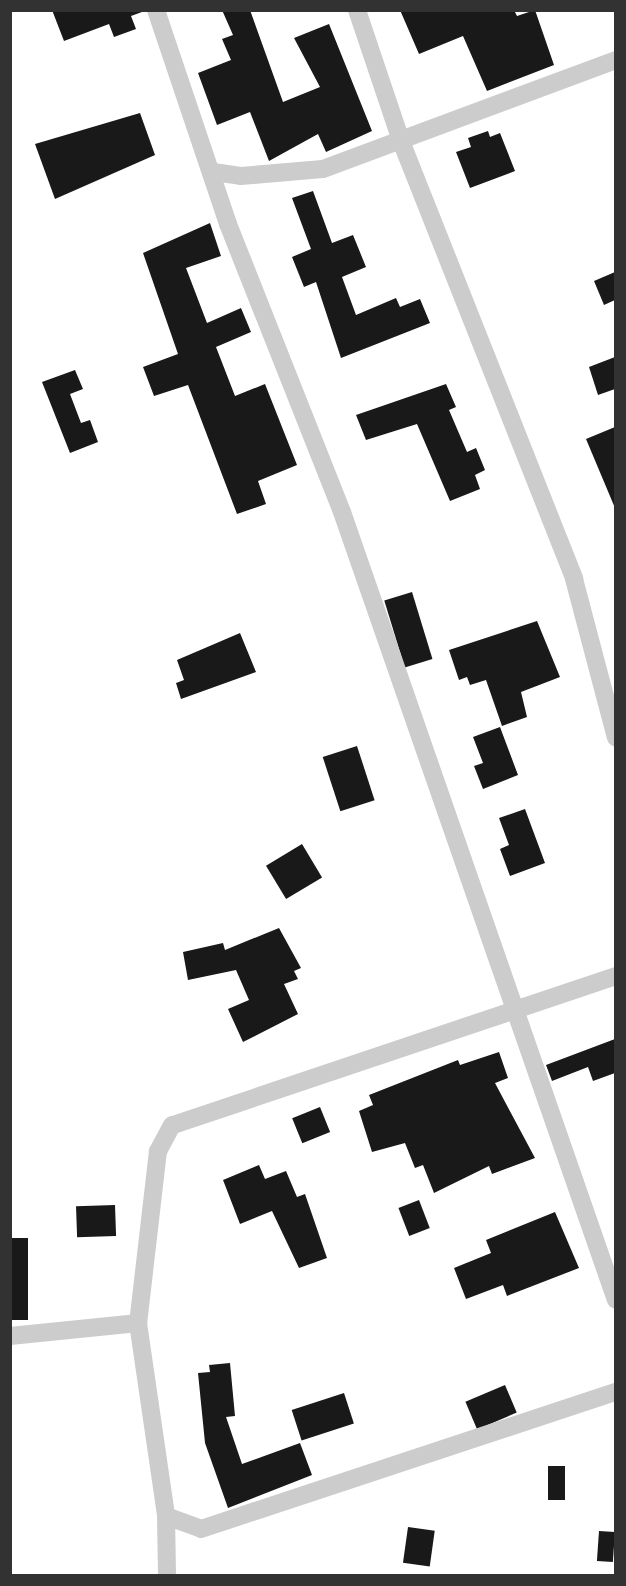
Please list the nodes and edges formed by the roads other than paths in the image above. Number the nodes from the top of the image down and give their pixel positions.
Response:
1 (156, 10) edge
2 (357, 10) edge
3 (615, 60) edge
4 (401, 141) junction
5 (213, 172) junction
6 (615, 738) edge
7 (615, 976) edge
8 (512, 1013) junction
9 (615, 1300) edge
10 (138, 1323) junction
11 (10, 1336) edge
12 (615, 1392) edge
13 (166, 1516) junction
14 (167, 1575) edge

1 - 5 street
2 - 4 street
3 - 4 street
4 - 5 street
4 - 6 street
5 - 8 street
7 - 8 street
8 - 9 street
8 - 10 street
10 - 11 street
10 - 13 street
12 - 13 street
13 - 14 street

